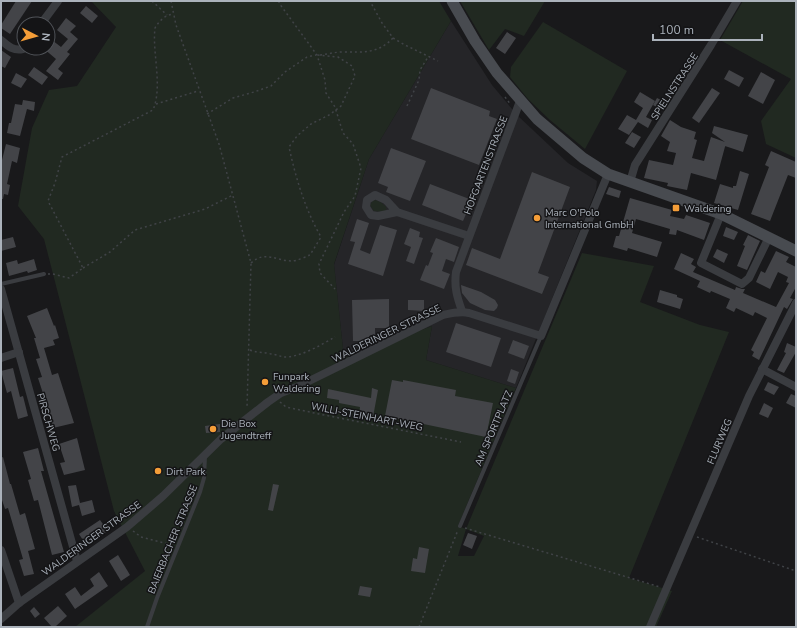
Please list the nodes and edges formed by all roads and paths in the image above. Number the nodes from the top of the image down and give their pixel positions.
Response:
1 (58, 1) edge
2 (152, 1) edge
3 (171, 1) edge
4 (279, 1) edge
5 (370, 1) edge
6 (452, 1) edge
7 (737, 1) edge
8 (174, 14) junction
9 (167, 15) junction
10 (47, 16) edge
11 (393, 38) junction
12 (1, 40) edge
13 (16, 50) edge
14 (317, 55) junction
15 (428, 57) junction
16 (438, 61) dead end
17 (199, 91) junction
18 (520, 102) junction
19 (156, 104) junction
20 (407, 106) dead end
21 (336, 109) junction
22 (207, 114) junction
23 (608, 174) junction
24 (630, 182) junction
25 (233, 195) junction
26 (397, 212) dead end
27 (721, 214) junction
28 (469, 236) junction
29 (769, 237) junction
30 (796, 251) edge
31 (251, 263) junction
32 (83, 268) junction
33 (44, 274) joint
34 (1, 284) edge
35 (1, 289) edge
36 (335, 289) dead end
37 (796, 302) edge
38 (462, 311) junction
39 (541, 336) junction
40 (335, 337) dead end
41 (249, 350) junction
42 (19, 352) junction
43 (1, 358) edge
44 (762, 369) junction
45 (796, 387) edge
46 (273, 398) junction
47 (246, 420) junction
48 (461, 442) dead end
49 (205, 456) junction
50 (460, 526) junction
51 (127, 527) junction
52 (689, 534) junction
53 (178, 546) junction
54 (1, 550) edge
55 (76, 561) junction
56 (796, 571) edge
57 (666, 589) junction
58 (19, 603) junction
59 (1, 619) edge
60 (148, 627) edge
61 (419, 627) edge
62 (650, 627) edge

1 - 10 street
2 - 9 path
3 - 8 path
4 - 14 path
5 - 11 path
6 - 18 main road
7 - 24 street, SPIELNSTRASSE
8 - 9 path
8 - 17 path
9 - 19 path
11 - 14 path
11 - 15 path
12 - 13 street
14 - 21 path
14 - 21 path
14 - 22 path
15 - 16 path
15 - 20 path
17 - 19 path
17 - 22 path
18 - 23 main road
18 - 28 street, HOFGARTENSTRASSE
19 - 32 path
21 - 31 path
21 - 36 path
22 - 25 path
23 - 24 main road
23 - 39 street
24 - 27 main road
25 - 31 path
25 - 32 path
26 - 28 street
27 - 29 main road
27 - 29 street
28 - 38 street, HOFGARTENSTRASSE
29 - 30 main road
31 - 41 path
32 - 33 path
33 - 34 lane
35 - 42 street, PIRSCHWEG
37 - 44 street, FLURWEG
38 - 39 street
38 - 46 street, WALDERINGER STRASSE
39 - 50 lane, AM SPORTPLATZ
40 - 41 path
41 - 47 path
42 - 43 street
42 - 55 street, PIRSCHWEG
44 - 45 street
44 - 52 street, FLURWEG
46 - 47 street, WALDERINGER STRASSE
46 - 48 path, WILLI-STEINHART-WEG
47 - 49 street, WALDERINGER STRASSE
49 - 51 street, WALDERINGER STRASSE
49 - 53 lane, BAIERBACHER STRASSE
50 - 57 path
50 - 61 path
51 - 53 path
51 - 55 street, WALDERINGER STRASSE
52 - 56 path
52 - 57 street, FLURWEG
53 - 60 lane, BAIERBACHER STRASSE
54 - 58 street
55 - 58 street, WALDERINGER STRASSE
57 - 62 street, FLURWEG
58 - 59 street, WALDERINGER STRASSE

